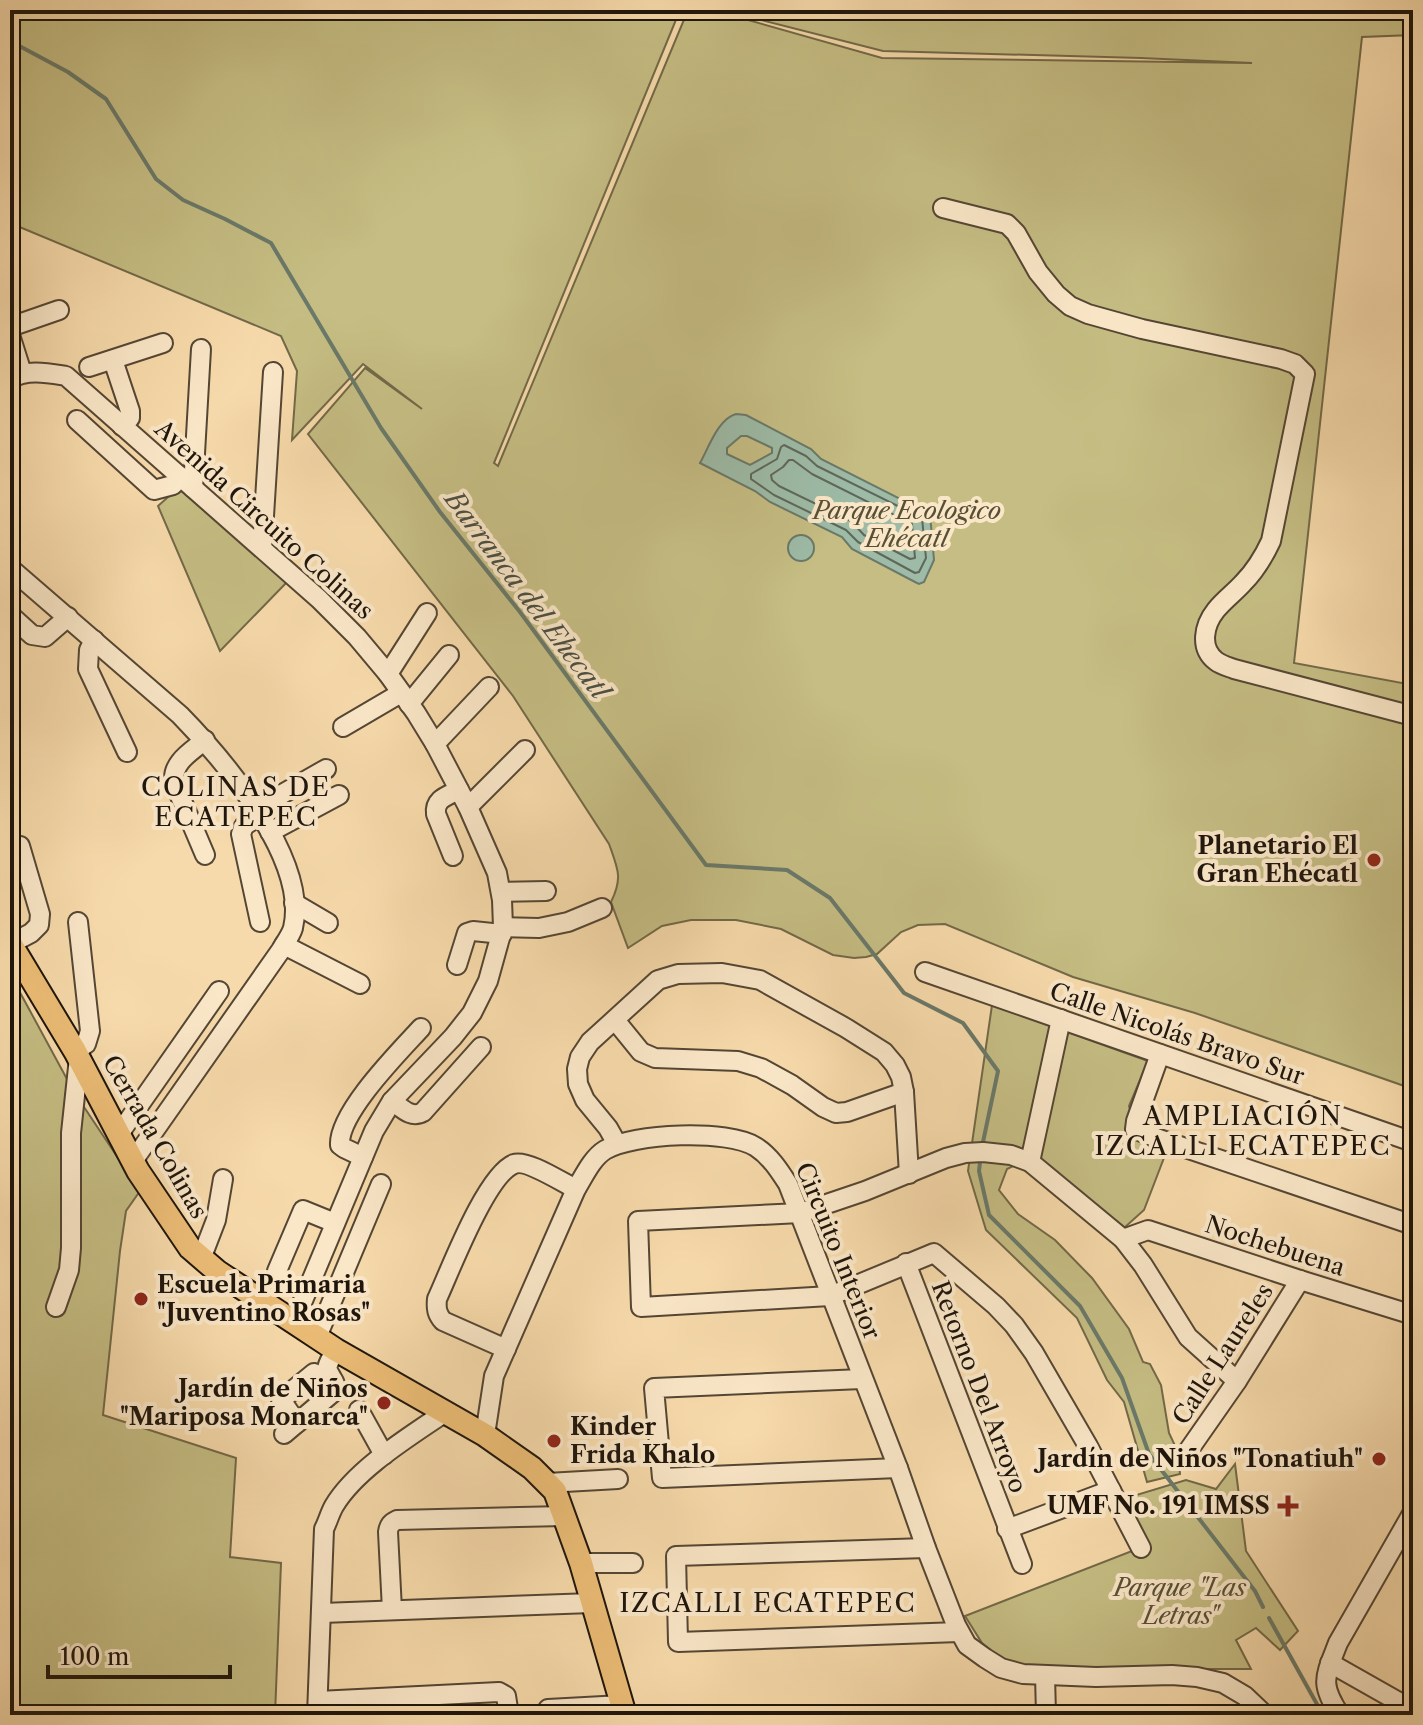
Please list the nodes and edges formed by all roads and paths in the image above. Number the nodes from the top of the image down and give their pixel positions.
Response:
1 (943, 208) dead end
2 (59, 310) dead end
3 (10, 327) edge
4 (10, 335) edge
5 (163, 343) dead end
6 (201, 349) dead end
7 (113, 360) junction
8 (89, 367) dead end
9 (273, 372) dead end
10 (16, 376) edge
11 (77, 420) dead end
12 (122, 426) junction
13 (186, 482) junction
14 (262, 548) junction
15 (10, 568) edge
16 (427, 613) dead end
17 (10, 615) edge
18 (68, 617) junction
19 (94, 640) junction
20 (449, 655) dead end
21 (388, 674) junction
22 (489, 687) dead end
23 (405, 698) junction
24 (1413, 716) edge
25 (343, 727) dead end
26 (205, 740) junction
27 (435, 744) junction
28 (525, 750) dead end
29 (127, 752) dead end
30 (326, 769) dead end
31 (459, 790) junction
32 (339, 795) dead end
33 (468, 807) junction
34 (258, 812) junction
35 (270, 832) junction
36 (20, 846) dead end
37 (205, 855) dead end
38 (453, 856) dead end
39 (546, 891) dead end
40 (501, 892) junction
41 (294, 903) junction
42 (602, 908) dead end
43 (78, 922) dead end
44 (260, 922) dead end
45 (328, 923) dead end
46 (502, 930) junction
47 (10, 943) edge
48 (284, 945) junction
49 (457, 965) dead end
50 (925, 972) dead end
51 (360, 984) dead end
52 (219, 991) dead end
53 (1061, 1019) junction
54 (615, 1020) junction
55 (421, 1028) dead end
56 (481, 1047) dead end
57 (1160, 1054) junction
58 (77, 1055) junction
59 (904, 1092) junction
60 (392, 1101) junction
61 (119, 1134) junction
62 (1413, 1142) edge
63 (617, 1144) junction
64 (363, 1157) junction
65 (133, 1161) junction
66 (1030, 1162) junction
67 (909, 1174) junction
68 (223, 1179) dead end
69 (381, 1184) dead end
70 (576, 1189) junction
71 (800, 1213) junction
72 (335, 1223) junction
73 (1413, 1225) edge
74 (1123, 1239) junction
75 (201, 1259) junction
76 (906, 1263) junction
77 (277, 1271) dead end
78 (1300, 1280) junction
79 (830, 1296) junction
80 (56, 1307) dead end
81 (1413, 1315) edge
82 (294, 1322) junction
83 (317, 1337) junction
84 (506, 1349) junction
85 (336, 1350) junction
86 (314, 1373) dead end
87 (862, 1379) junction
88 (1237, 1381) junction
89 (359, 1410) dead end
90 (444, 1413) junction
91 (485, 1435) junction
92 (1186, 1454) dead end
93 (384, 1455) junction
94 (898, 1468) junction
95 (618, 1479) dead end
96 (547, 1483) junction
97 (1111, 1490) junction
98 (1413, 1512) edge
99 (564, 1516) junction
100 (1007, 1529) junction
101 (926, 1548) junction
102 (1141, 1548) dead end
103 (581, 1563) junction
104 (633, 1563) dead end
105 (1022, 1564) dead end
106 (592, 1603) junction
107 (392, 1610) junction
108 (322, 1613) junction
109 (959, 1632) junction
110 (1330, 1663) junction
111 (1045, 1675) junction
112 (318, 1708) edge
113 (548, 1709) dead end
114 (624, 1710) edge
115 (1413, 1710) edge
116 (509, 1715) edge
117 (1046, 1715) edge
118 (1265, 1715) edge
119 (1340, 1715) edge

1 - 24 street
2 - 3 street
4 - 10 street
5 - 7 street
6 - 13 street
7 - 8 street
7 - 12 street
9 - 14 street
10 - 12 street, Avenida Circuito Colinas
11 - 13 street
12 - 13 street, Avenida Circuito Colinas
13 - 14 street, Avenida Circuito Colinas
14 - 21 street, Avenida Circuito Colinas
15 - 18 street
16 - 21 street
17 - 18 street
18 - 19 street
19 - 26 street
19 - 29 street
20 - 23 street
21 - 23 street, Avenida Circuito Colinas
22 - 27 street
23 - 25 street
23 - 27 street, Avenida Circuito Colinas
26 - 34 street
26 - 37 street
27 - 31 street, Avenida Circuito Colinas
28 - 33 street
30 - 34 street
31 - 33 street, Avenida Circuito Colinas
31 - 38 street
32 - 35 street
33 - 40 street, Avenida Circuito Colinas
34 - 35 street
34 - 44 street
35 - 41 street
36 - 47 street
39 - 40 street
40 - 46 street, Avenida Circuito Colinas
41 - 45 street
41 - 48 street
42 - 46 street
43 - 58 street
46 - 49 street
46 - 60 street, Avenida Circuito Colinas
47 - 58 main road, Cerrada Colinas
48 - 51 street
48 - 65 street
50 - 53 street, Calle Nicolás Bravo Sur
52 - 61 street
53 - 57 street, Calle Nicolás Bravo Sur
53 - 66 street
54 - 59 street
54 - 59 street
54 - 63 street
55 - 64 street
56 - 60 street
57 - 62 street, Calle Nicolás Bravo Sur
57 - 73 street
58 - 61 main road, Cerrada Colinas
58 - 80 street
59 - 67 street
60 - 64 street, Avenida Circuito Colinas
61 - 65 main road, Cerrada Colinas
63 - 70 street
63 - 71 street, Circuito Interior
64 - 72 street, Avenida Circuito Colinas
65 - 75 main road, Cerrada Colinas
66 - 67 street
66 - 74 street
67 - 71 street
68 - 75 street
69 - 83 street
70 - 84 street
70 - 84 street
71 - 79 street, Circuito Interior
71 - 79 street
72 - 77 street
72 - 82 street, Avenida Circuito Colinas
74 - 78 street, Nochebuena
74 - 88 street
75 - 82 main road, Cerrada Colinas
76 - 79 street, Retorno Del Arroyo
76 - 97 street, Retorno Del Arroyo
76 - 100 street, Retorno Del Arroyo
78 - 81 street, Nochebuena
78 - 88 street, Calle Laureles
79 - 87 street, Circuito Interior
82 - 83 main road
83 - 85 main road
84 - 91 street
85 - 86 street
85 - 90 main road
87 - 94 street, Circuito Interior
87 - 94 street
88 - 92 street, Calle Laureles
89 - 93 street
90 - 91 main road
90 - 93 street
91 - 96 main road
93 - 108 street
94 - 101 street, Circuito Interior
95 - 96 street
96 - 99 main road
97 - 100 street, Retorno Del Arroyo
97 - 102 street, Retorno Del Arroyo
98 - 110 street
99 - 103 main road
99 - 107 street
100 - 105 street, Retorno Del Arroyo
101 - 109 street, Circuito Interior
101 - 109 street
103 - 104 street
103 - 106 main road
106 - 107 street
106 - 114 main road
107 - 108 street
108 - 112 street
109 - 111 street, Circuito Interior
110 - 115 street
110 - 119 street
111 - 117 street
111 - 118 street, Circuito Interior
112 - 116 street
113 - 114 street

